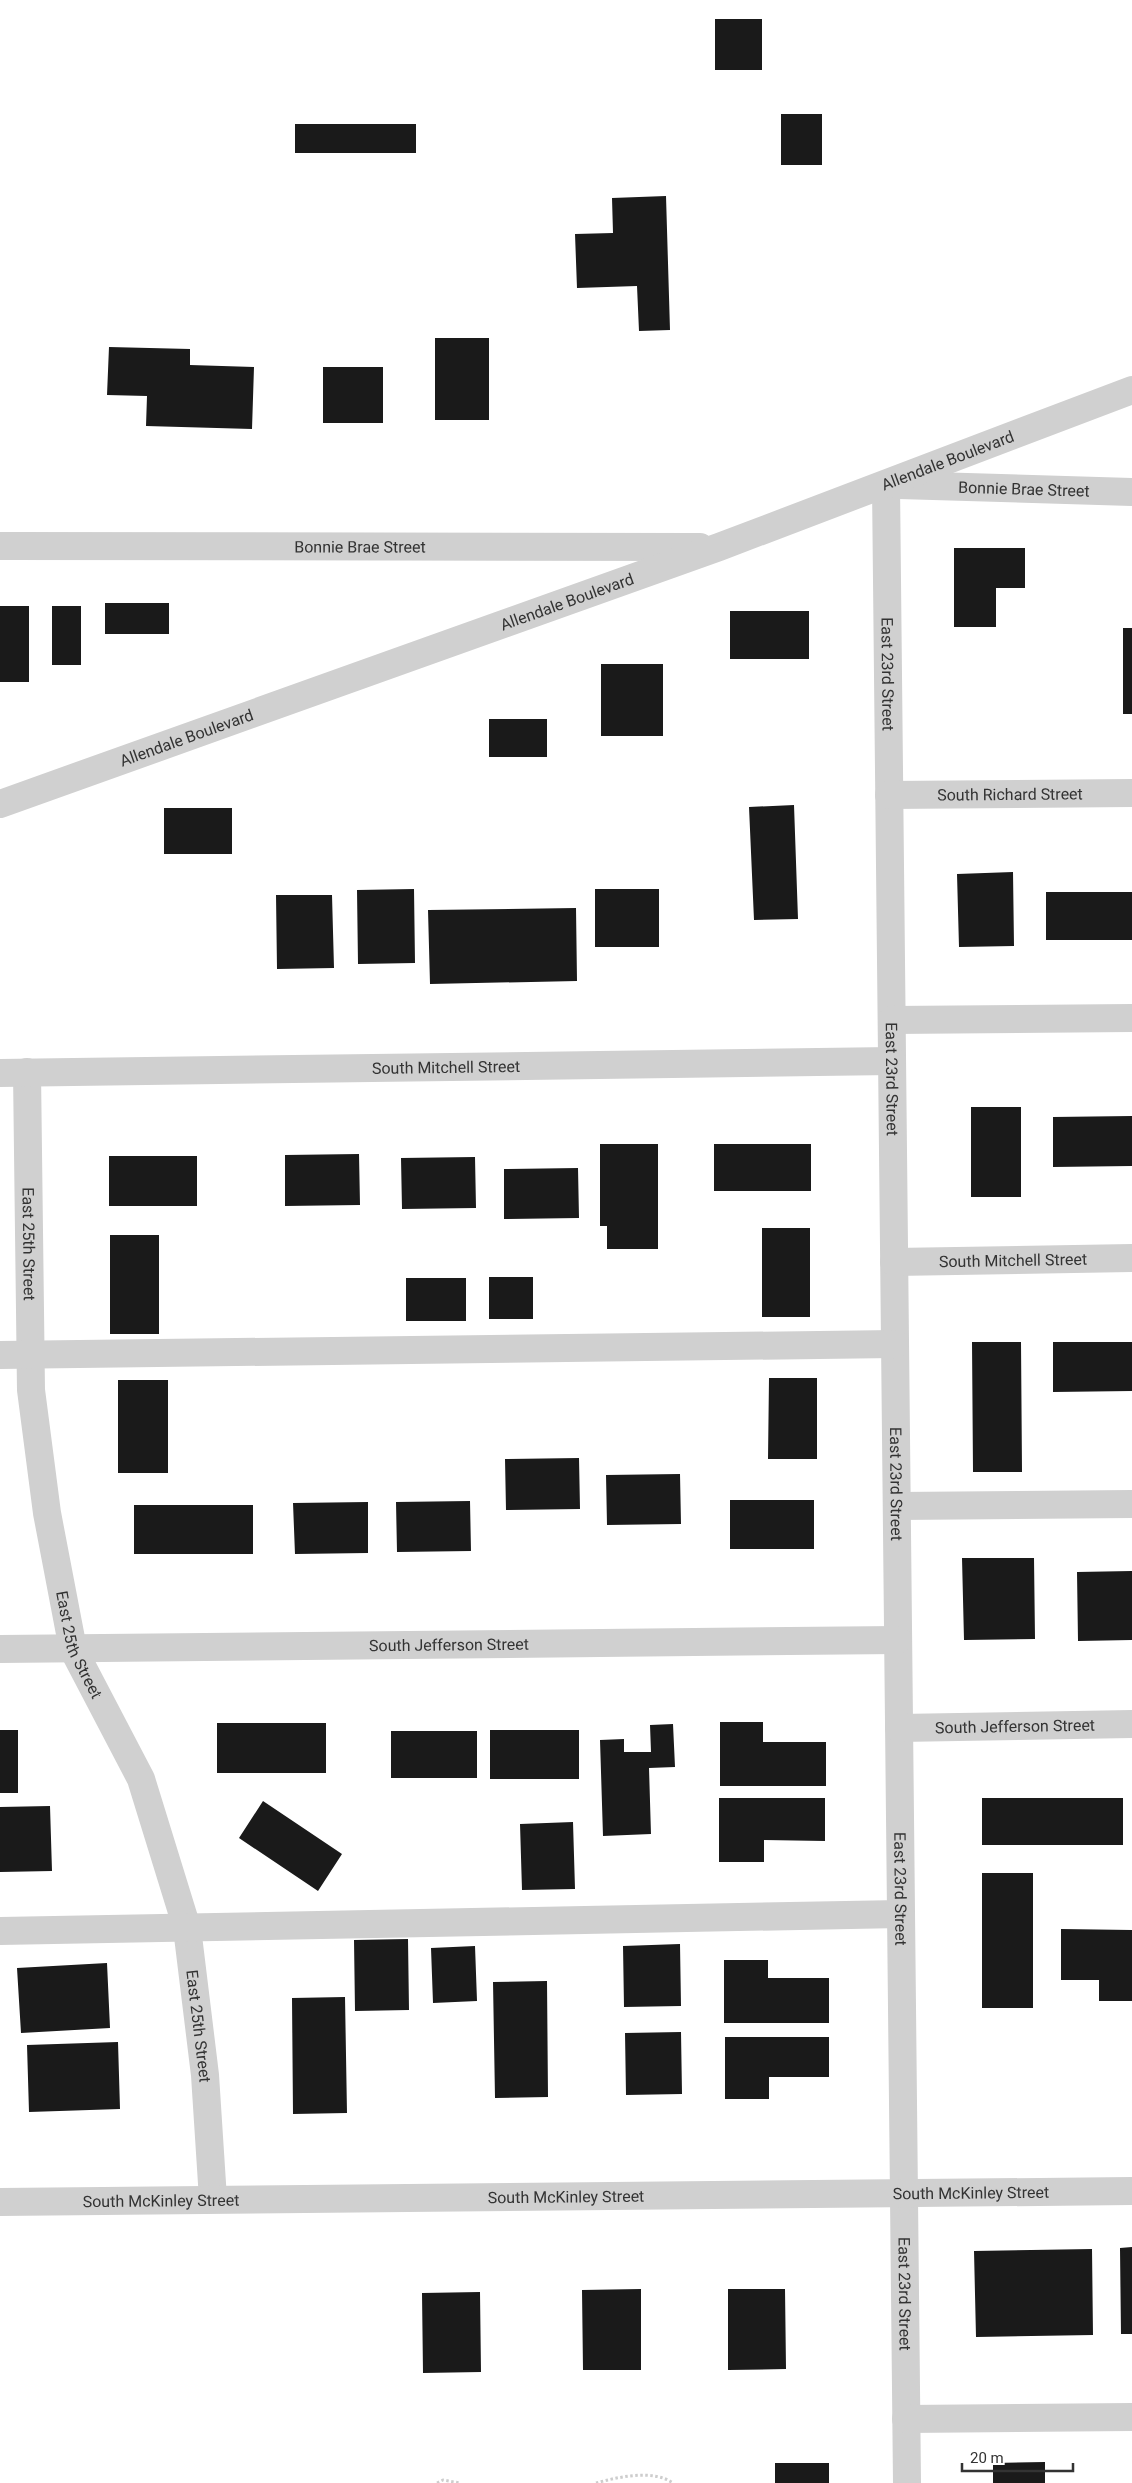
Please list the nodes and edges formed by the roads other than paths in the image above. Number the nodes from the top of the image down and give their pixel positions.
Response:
1 (1132, 390) edge
2 (886, 485) junction
3 (1132, 492) edge
4 (0, 546) edge
5 (719, 547) junction
6 (1132, 793) edge
7 (889, 795) junction
8 (0, 804) edge
9 (1132, 1018) edge
10 (892, 1020) junction
11 (892, 1061) junction
12 (27, 1072) junction
13 (0, 1073) edge
14 (1132, 1258) edge
15 (894, 1262) junction
16 (895, 1344) junction
17 (30, 1354) junction
18 (0, 1355) edge
19 (1132, 1504) edge
20 (897, 1506) junction
21 (898, 1640) junction
22 (0, 1649) edge
23 (73, 1649) junction
24 (1132, 1724) edge
25 (899, 1728) junction
26 (901, 1914) junction
27 (187, 1928) junction
28 (0, 1931) edge
29 (1132, 2191) edge
30 (904, 2195) junction
31 (213, 2199) junction
32 (0, 2202) edge
33 (1132, 2417) edge
34 (906, 2419) junction
35 (907, 2483) edge

1 - 2 street, Allendale Boulevard
2 - 3 street, Bonnie Brae Street
2 - 5 street, Allendale Boulevard
2 - 7 street, East 23rd Street
4 - 5 street, Bonnie Brae Street
5 - 8 street, Allendale Boulevard
6 - 7 street, South Richard Street
7 - 10 street, East 23rd Street
9 - 10 street
10 - 11 street, East 23rd Street
11 - 12 street, South Mitchell Street
11 - 15 street, East 23rd Street
12 - 13 street, South Mitchell Street
12 - 17 street, East 25th Street
14 - 15 street, South Mitchell Street
15 - 16 street, East 23rd Street
16 - 17 street
16 - 20 street, East 23rd Street
17 - 18 street
17 - 23 street, East 25th Street
19 - 20 street
20 - 21 street, East 23rd Street
21 - 23 street, South Jefferson Street
21 - 25 street, East 23rd Street
22 - 23 street, South Jefferson Street
23 - 27 street, East 25th Street
24 - 25 street, South Jefferson Street
25 - 26 street, East 23rd Street
26 - 27 street
26 - 30 street, East 23rd Street
27 - 28 street
27 - 31 street, East 25th Street
29 - 30 street, South McKinley Street
30 - 31 street, South McKinley Street
30 - 34 street, East 23rd Street
31 - 32 street, South McKinley Street
33 - 34 street
34 - 35 street, East 23rd Street

